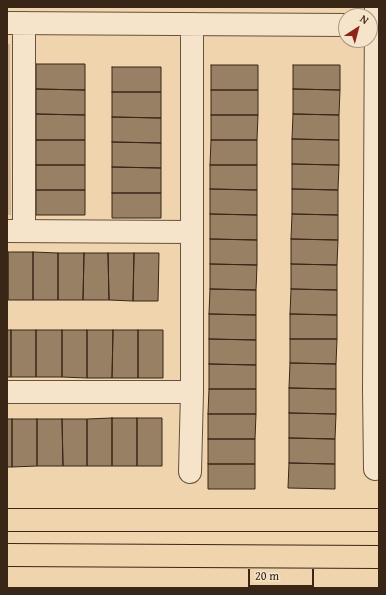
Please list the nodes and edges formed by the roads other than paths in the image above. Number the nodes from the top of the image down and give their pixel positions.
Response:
1 (90, 15) edge
2 (262, 16) edge
3 (16, 23) edge
4 (192, 24) junction
5 (338, 24) edge
6 (374, 48) edge
7 (16, 231) edge
8 (192, 232) junction
9 (376, 389) edge
10 (7, 392) edge
11 (192, 392) junction
12 (375, 468) dead end
13 (190, 472) dead end
14 (7, 520) edge
15 (379, 520) edge
16 (7, 555) edge
17 (379, 557) edge

1 - 3 street
1 - 4 street
2 - 4 street
2 - 5 street
3 - 7 street
4 - 8 street
6 - 9 street
7 - 8 street
8 - 11 street
9 - 12 street
10 - 11 street
11 - 13 street
14 - 15 main road
16 - 17 main road

